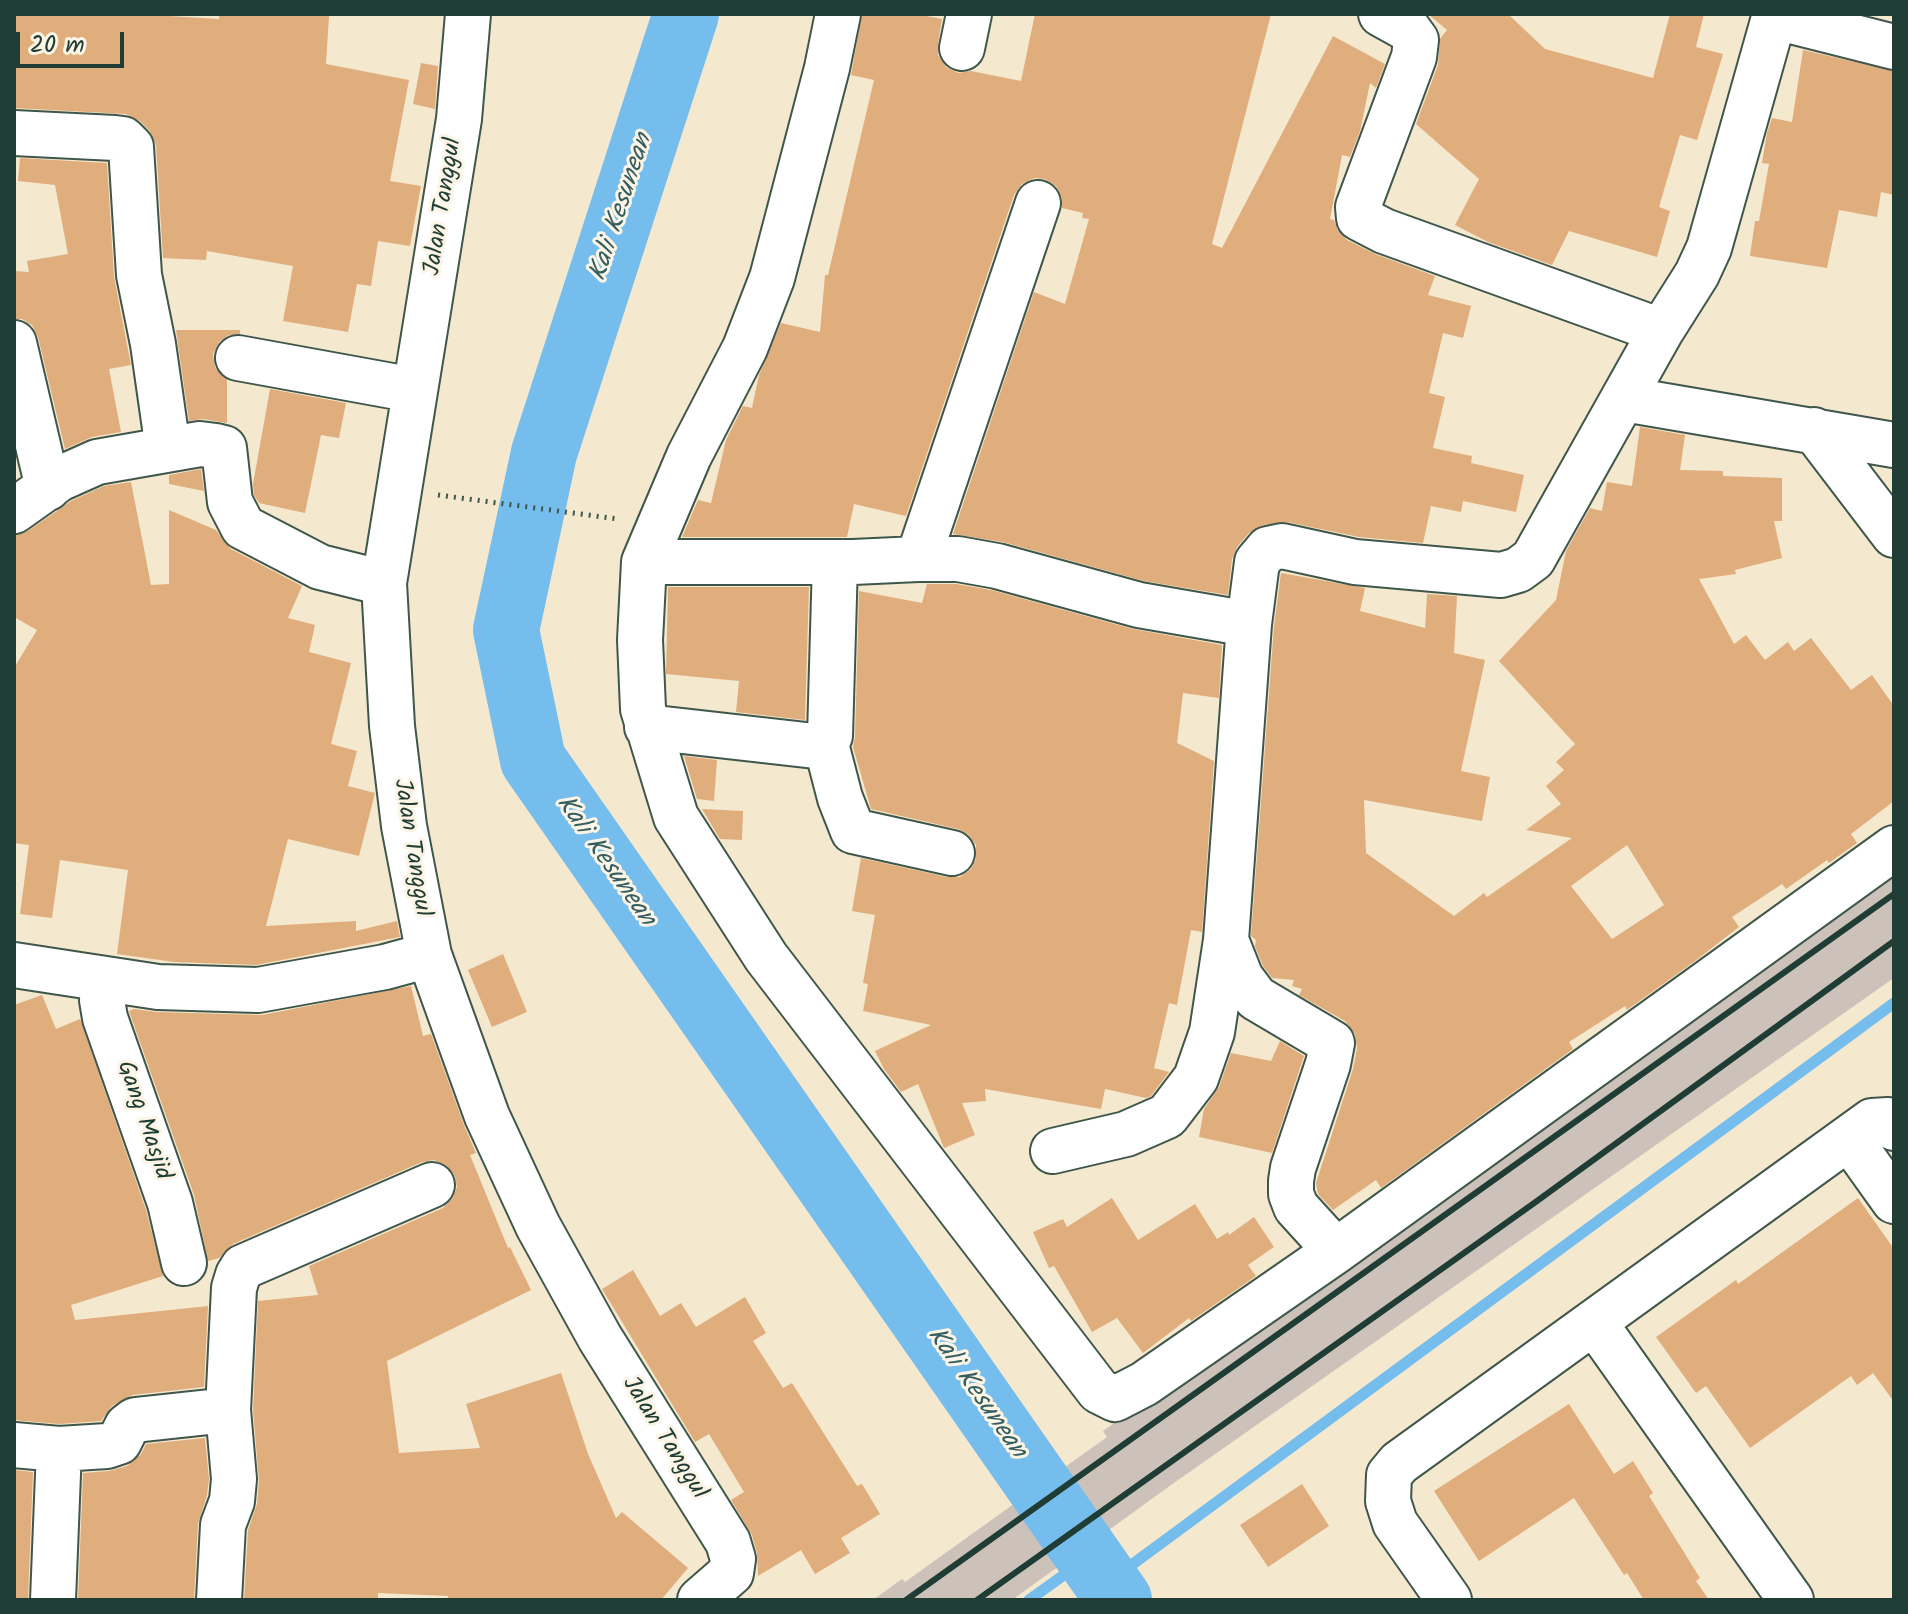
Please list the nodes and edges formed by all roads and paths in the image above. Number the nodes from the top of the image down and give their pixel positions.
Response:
1 (468, 14) edge
2 (838, 14) edge
3 (1381, 14) edge
4 (1775, 16) edge
5 (1894, 47) edge
6 (14, 133) edge
7 (1038, 203) dead end
8 (1661, 331) junction
9 (14, 343) edge
10 (238, 358) dead end
11 (414, 390) junction
12 (1624, 399) junction
13 (1814, 430) junction
14 (1894, 445) edge
15 (168, 449) junction
16 (423, 493) dead end
17 (31, 500) edge
18 (627, 520) dead end
19 (1894, 535) edge
20 (918, 559) junction
21 (644, 562) junction
22 (835, 562) junction
23 (384, 583) junction
24 (1249, 624) junction
25 (647, 727) junction
26 (826, 744) junction
27 (1894, 848) edge
28 (952, 853) dead end
29 (1226, 940) junction
30 (429, 955) junction
31 (14, 965) edge
32 (104, 980) junction
33 (1894, 1128) edge
34 (1849, 1138) junction
35 (1053, 1151) dead end
36 (432, 1185) dead end
37 (1894, 1201) edge
38 (1336, 1251) junction
39 (184, 1263) dead end
40 (1594, 1322) junction
41 (228, 1410) junction
42 (14, 1445) edge
43 (59, 1449) junction
44 (53, 1600) edge
45 (219, 1600) edge
46 (700, 1600) edge
47 (1449, 1600) edge
48 (1791, 1600) edge

1 - 11 street, Jalan Tanggul
2 - 21 street
3 - 8 street
4 - 5 street
4 - 8 street
6 - 15 street
7 - 20 street
8 - 12 street
9 - 17 street
10 - 11 street
11 - 23 street, Jalan Tanggul
12 - 13 street
12 - 24 street
13 - 14 street
13 - 19 street
15 - 17 street
15 - 23 street
16 - 18 path
20 - 22 street
20 - 24 street
21 - 22 street
21 - 25 street
22 - 26 street
23 - 30 street, Jalan Tanggul
24 - 29 street
25 - 26 street
25 - 38 street
26 - 28 street
27 - 38 street
29 - 35 street
29 - 38 street
30 - 32 street
30 - 46 street, Jalan Tanggul
31 - 32 street
32 - 39 street, Gang Masjid
33 - 34 street
34 - 37 street
34 - 40 street
36 - 41 street
40 - 47 street
40 - 48 street
41 - 43 street
41 - 45 street
42 - 43 street
43 - 44 street

